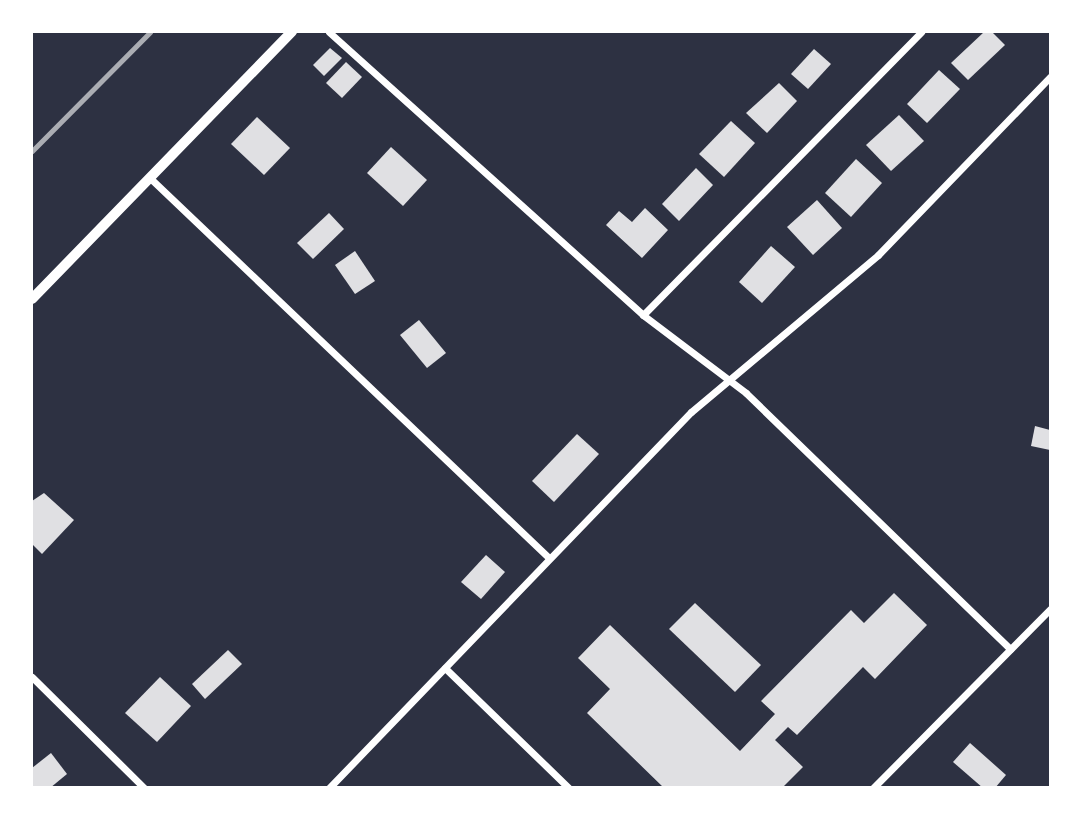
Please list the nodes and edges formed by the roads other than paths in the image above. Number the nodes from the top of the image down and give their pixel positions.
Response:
1 (292, 32) edge
2 (329, 32) edge
3 (921, 32) edge
4 (1051, 77) edge
5 (150, 178) junction
6 (32, 299) edge
7 (643, 315) junction
8 (728, 379) junction
9 (548, 557) junction
10 (1051, 609) edge
11 (1010, 649) junction
12 (445, 668) junction
13 (32, 677) edge
14 (144, 788) edge
15 (329, 788) edge
16 (569, 788) edge
17 (873, 788) edge

1 - 5 street
2 - 7 street
3 - 7 street
4 - 8 street
5 - 6 street
5 - 9 street
7 - 8 street
8 - 9 street
8 - 11 street
9 - 12 street
10 - 11 street
11 - 17 street
12 - 15 street
12 - 16 street
13 - 14 street

